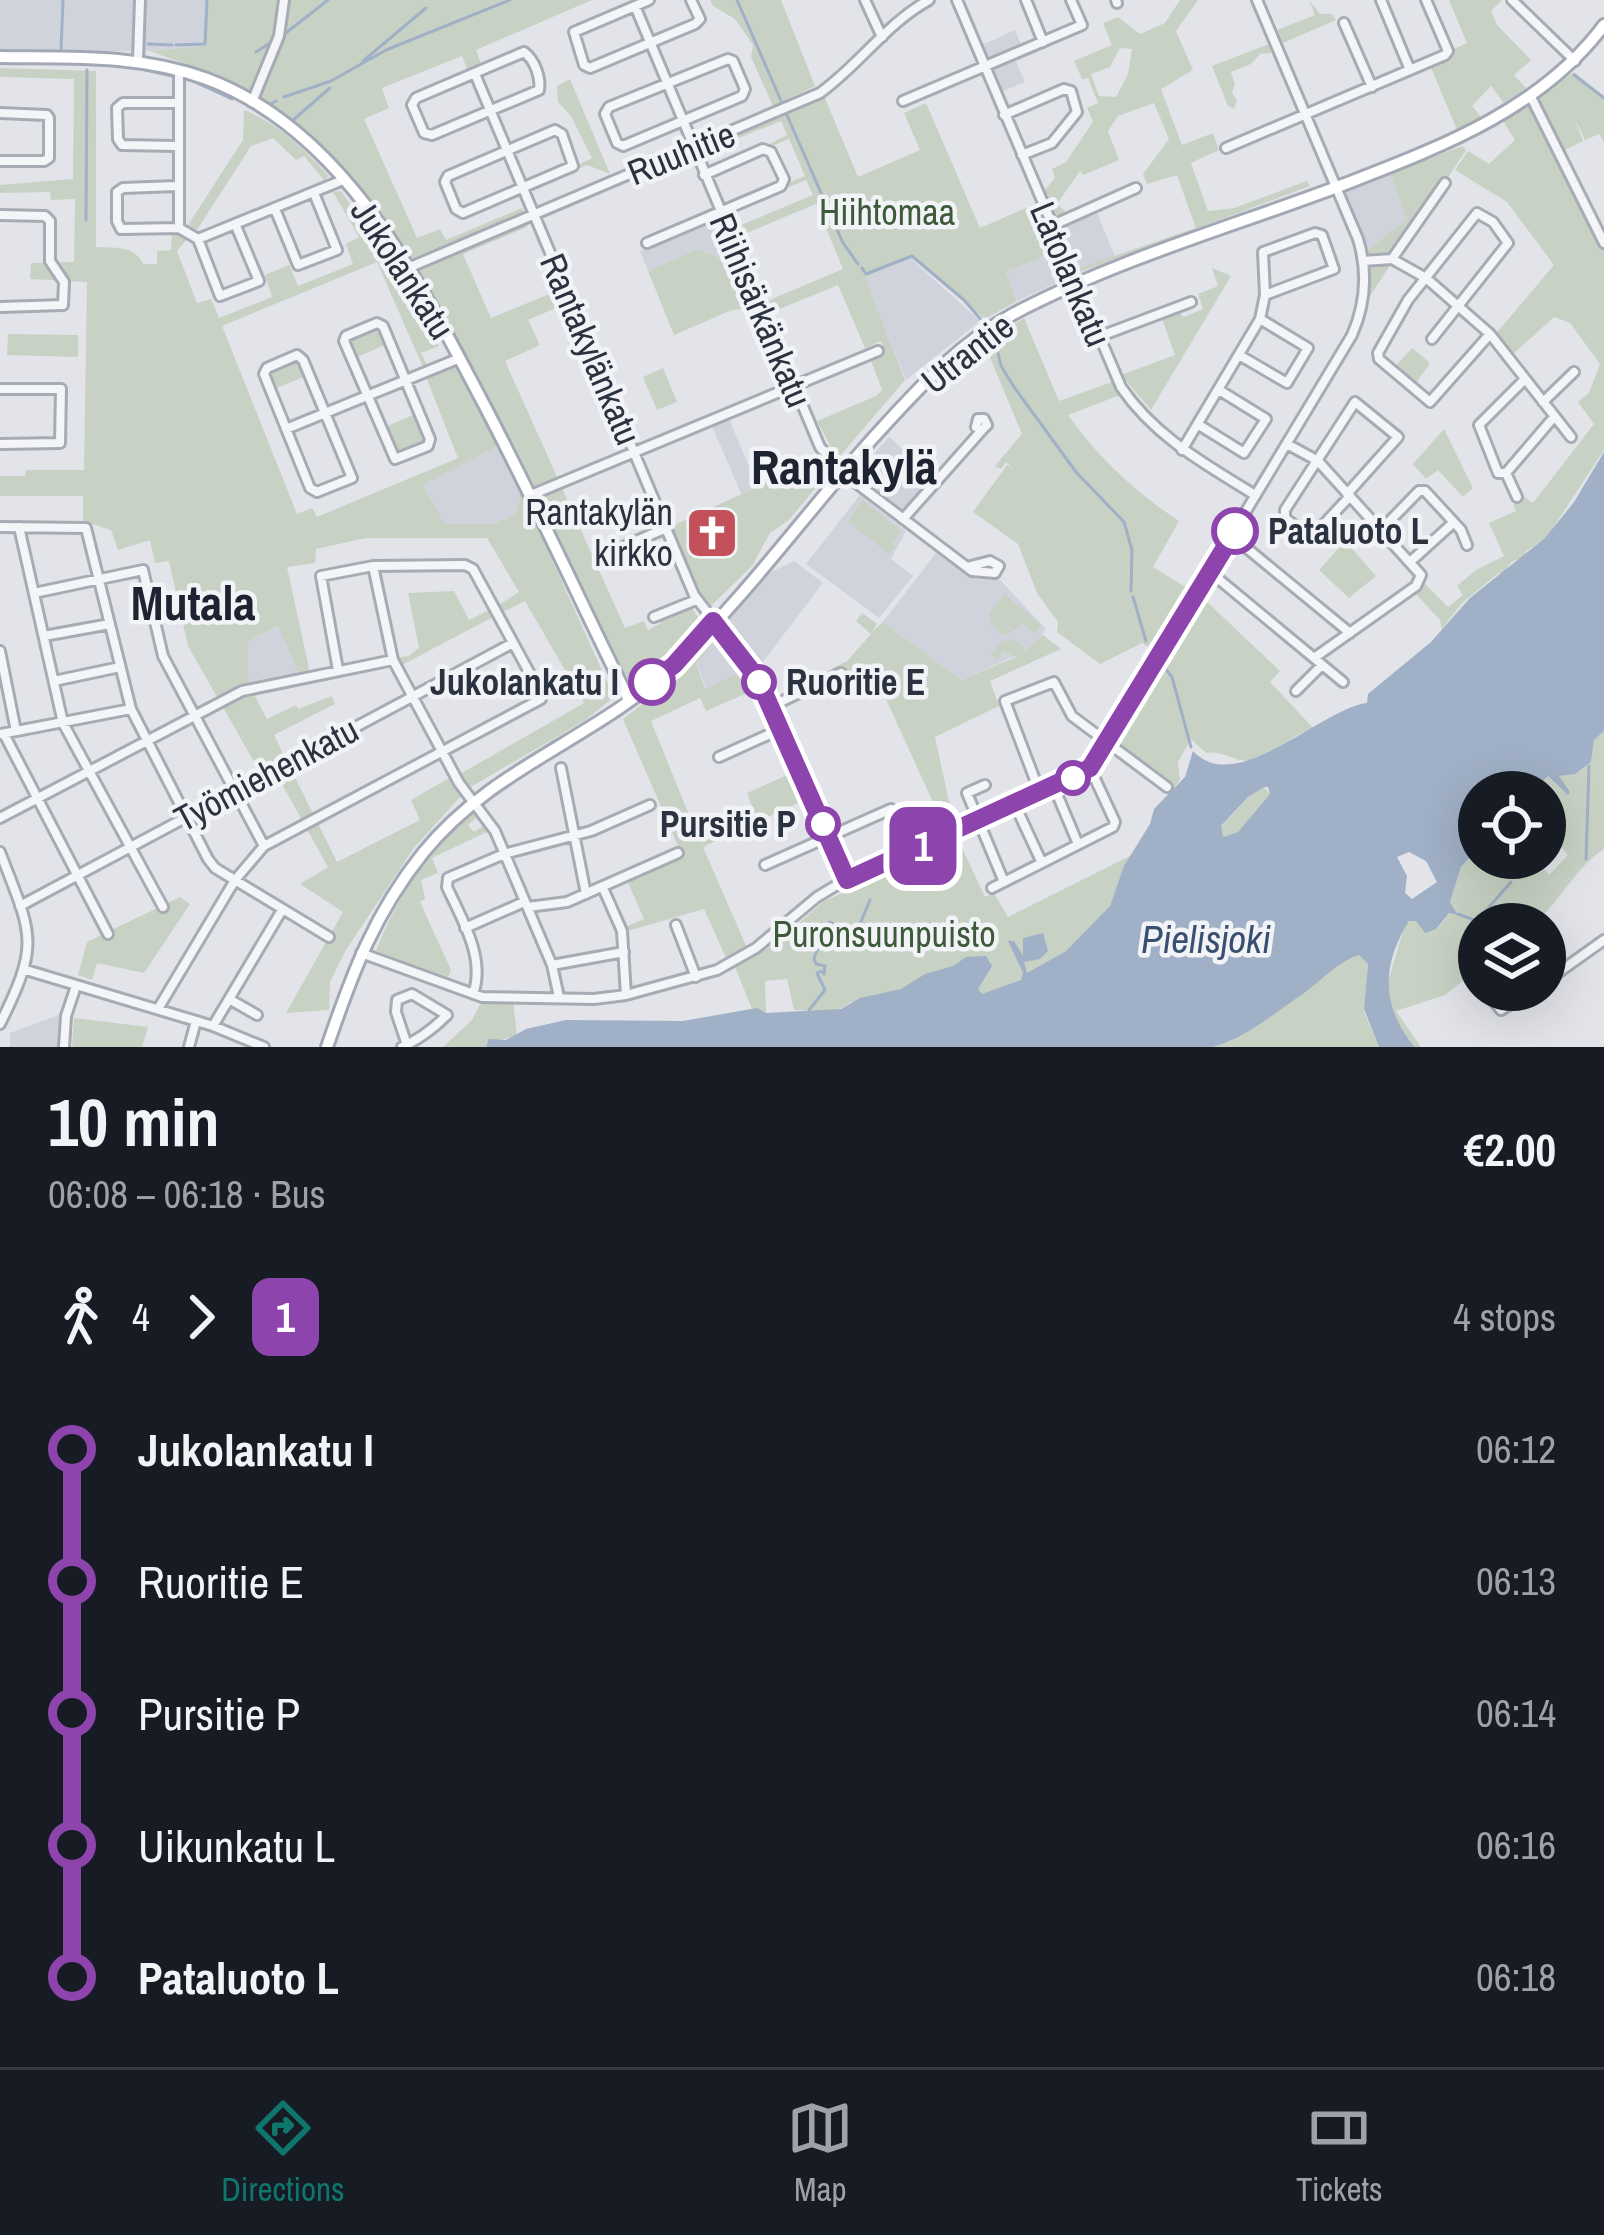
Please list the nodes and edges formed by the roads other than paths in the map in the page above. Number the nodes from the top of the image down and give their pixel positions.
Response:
1 (140, 0) edge
2 (284, 0) edge
3 (649, 0) edge
4 (692, 0) edge
5 (865, 0) edge
6 (929, 0) edge
7 (957, 0) edge
8 (1026, 0) edge
9 (1071, 0) edge
10 (1257, 0) edge
11 (1381, 0) edge
12 (1426, 0) edge
13 (1512, 0) edge
14 (635, 6) junction
15 (1344, 23) dead end
16 (1604, 25) edge
17 (882, 37) junction
18 (1043, 42) junction
19 (650, 43) junction
20 (0, 57) edge
21 (138, 60) junction
22 (1575, 61) junction
23 (984, 67) junction
24 (180, 70) junction
25 (1410, 70) junction
26 (475, 74) junction
27 (667, 84) junction
28 (1372, 86) junction
29 (1530, 94) junction
30 (903, 100) dead end
31 (252, 102) junction
32 (178, 104) junction
33 (490, 111) junction
34 (0, 113) edge
35 (1305, 114) junction
36 (1004, 115) junction
37 (682, 121) junction
38 (176, 146) junction
39 (693, 148) junction
40 (1226, 148) dead end
41 (507, 151) junction
42 (1022, 155) junction
43 (0, 161) edge
44 (704, 176) junction
45 (343, 180) junction
46 (1445, 183) dead end
47 (177, 186) junction
48 (523, 188) junction
49 (1136, 188) dead end
50 (1336, 188) junction
51 (314, 194) junction
52 (274, 209) junction
53 (719, 212) junction
54 (534, 214) junction
55 (0, 215) edge
56 (236, 226) junction
57 (1051, 226) junction
58 (178, 228) junction
59 (195, 237) junction
60 (647, 243) dead end
61 (1604, 243) edge
62 (1392, 259) junction
63 (1363, 261) junction
64 (408, 268) junction
65 (1426, 278) junction
66 (1075, 284) junction
67 (1265, 295) junction
68 (1191, 302) dead end
69 (0, 307) edge
70 (1460, 307) junction
71 (1260, 319) junction
72 (1490, 334) junction
73 (1098, 338) junction
74 (1432, 339) dead end
75 (878, 351) dead end
76 (1239, 355) junction
77 (460, 358) junction
78 (1574, 373) dead end
79 (1525, 379) junction
80 (405, 380) junction
81 (793, 384) junction
82 (0, 389) edge
83 (1219, 390) junction
84 (366, 396) junction
85 (1544, 402) junction
86 (325, 413) junction
87 (1554, 417) junction
88 (1198, 425) junction
89 (286, 429) junction
90 (978, 430) dead end
91 (1571, 437) dead end
92 (0, 444) edge
93 (1287, 444) junction
94 (1182, 450) junction
95 (634, 452) junction
96 (1318, 461) junction
97 (843, 473) junction
98 (1506, 473) junction
99 (531, 495) junction
100 (1255, 495) junction
101 (1348, 495) junction
102 (1517, 497) dead end
103 (903, 519) junction
104 (1453, 523) junction
105 (0, 527) edge
106 (19, 527) junction
107 (666, 528) junction
108 (1382, 530) junction
109 (1232, 536) junction
110 (1467, 545) dead end
111 (616, 550) dead end
112 (1410, 562) junction
113 (373, 566) junction
114 (966, 566) dead end
115 (1210, 572) junction
116 (100, 580) junction
117 (34, 593) junction
118 (697, 600) junction
119 (654, 617) dead end
120 (713, 621) junction
121 (110, 624) junction
122 (1350, 633) junction
123 (44, 636) junction
124 (513, 643) junction
125 (0, 651) edge
126 (393, 660) junction
127 (1317, 662) junction
128 (120, 668) junction
129 (338, 670) junction
130 (841, 673) dead end
131 (54, 681) junction
132 (1342, 682) dead end
133 (1296, 691) dead end
134 (412, 696) junction
135 (629, 700) junction
136 (770, 707) junction
137 (131, 709) junction
138 (194, 715) junction
139 (63, 723) junction
140 (781, 729) junction
141 (16, 731) junction
142 (2, 734) edge
143 (146, 742) junction
144 (1107, 742) junction
145 (442, 752) junction
146 (718, 757) dead end
147 (561, 768) dead end
148 (1090, 768) junction
149 (92, 772) junction
150 (985, 785) dead end
151 (1054, 787) junction
152 (1167, 787) dead end
153 (236, 790) junction
154 (1040, 793) junction
155 (37, 800) junction
156 (472, 800) junction
157 (650, 805) dead end
158 (1015, 805) junction
159 (891, 809) dead end
160 (186, 817) junction
161 (0, 818) edge
162 (977, 822) junction
163 (577, 835) junction
164 (829, 837) junction
165 (1078, 844) junction
166 (264, 846) junction
167 (130, 847) junction
168 (0, 852) edge
169 (504, 854) junction
170 (678, 854) dead end
171 (1042, 863) junction
172 (765, 865) dead end
173 (78, 874) junction
174 (236, 880) junction
175 (847, 880) junction
176 (1004, 882) junction
177 (603, 888) junction
178 (992, 888) dead end
179 (586, 894) junction
180 (526, 904) junction
181 (20, 906) junction
182 (163, 908) dead end
183 (282, 910) junction
184 (676, 925) dead end
185 (465, 928) junction
186 (108, 934) dead end
187 (329, 938) dead end
188 (1604, 940) edge
189 (624, 952) junction
190 (362, 953) junction
191 (552, 965) junction
192 (1566, 967) edge
193 (26, 970) junction
194 (420, 975) junction
195 (696, 977) junction
196 (76, 986) junction
197 (412, 994) junction
198 (472, 994) junction
199 (626, 995) junction
200 (560, 998) junction
201 (230, 999) junction
202 (158, 1009) junction
203 (257, 1015) dead end
204 (196, 1022) junction
205 (0, 1024) edge
206 (213, 1026) junction
207 (405, 1046) edge
208 (64, 1047) edge
209 (189, 1047) edge
210 (264, 1047) edge
211 (330, 1047) edge

1 - 21 street
2 - 31 street
3 - 14 street
4 - 19 street
5 - 17 street
6 - 17 street, Ruuhitie
7 - 23 street, Latolankatu
8 - 18 street
9 - 18 street
10 - 35 street
11 - 25 street
12 - 25 street
13 - 22 street
14 - 19 street, Riihisärkänkatu
14 - 19 street
15 - 28 street
16 - 22 main road, Utrantie
17 - 39 street, Ruuhitie
18 - 23 street
19 - 27 street, Riihisärkänkatu
20 - 21 main road, Jukolankatu
21 - 24 main road, Jukolankatu
22 - 29 main road, Utrantie
23 - 30 street
23 - 36 street, Latolankatu
24 - 31 main road, Jukolankatu
24 - 32 street
25 - 28 street
26 - 33 street, Rantakylänkatu
26 - 33 street
26 - 33 street
27 - 37 street, Riihisärkänkatu
27 - 37 street
27 - 37 street
28 - 35 street
29 - 50 main road, Utrantie
29 - 61 street
31 - 45 main road, Jukolankatu
32 - 38 street
32 - 38 street
33 - 41 street, Rantakylänkatu
34 - 43 street
35 - 40 street
35 - 50 street
36 - 42 street, Latolankatu
36 - 42 street
37 - 39 street, Riihisärkänkatu
38 - 47 street
39 - 44 street, Riihisärkänkatu
39 - 54 street, Ruuhitie
41 - 48 street, Rantakylänkatu
41 - 48 street
41 - 48 street
42 - 57 street, Latolankatu
44 - 53 street, Riihisärkänkatu
44 - 53 street
45 - 51 street
45 - 64 main road, Jukolankatu
46 - 62 street
47 - 58 street
47 - 58 street
48 - 54 street, Rantakylänkatu
49 - 57 street
50 - 63 street
50 - 66 main road, Utrantie
51 - 52 street
51 - 52 street
52 - 56 street
53 - 60 street
53 - 81 street, Riihisärkänkatu
54 - 64 street, Ruuhitie
54 - 95 street, Rantakylänkatu
55 - 69 street
56 - 59 street
56 - 59 street
57 - 66 street, Latolankatu
58 - 59 street
62 - 63 street
62 - 65 street
63 - 93 street
64 - 77 main road, Jukolankatu
65 - 70 street
65 - 70 street
65 - 72 street
66 - 73 street, Latolankatu
66 - 97 main road, Utrantie
67 - 67 street
67 - 71 street
68 - 73 street
70 - 72 street
70 - 74 street
71 - 76 street
71 - 76 street
72 - 79 street
73 - 94 street, Latolankatu
75 - 81 street
76 - 83 street
77 - 80 street
77 - 99 main road, Jukolankatu
78 - 85 street
79 - 85 street
79 - 98 street
80 - 84 street
80 - 84 street
80 - 84 street
81 - 95 street
81 - 97 street, Riihisärkänkatu
82 - 92 street
83 - 88 street
83 - 88 street
84 - 86 street
85 - 87 street
86 - 89 street
86 - 89 street
86 - 89 street
87 - 91 street
87 - 98 street
88 - 94 street
90 - 103 street
93 - 96 street
93 - 100 street
94 - 100 street, Latolankatu
95 - 99 street
95 - 107 street, Rantakylänkatu
96 - 101 street
96 - 101 street
96 - 101 street
97 - 103 street, Riihisärkänkatu
97 - 120 main road, Utrantie
98 - 102 street
99 - 135 main road, Jukolankatu
100 - 109 street
101 - 108 street
103 - 114 street, Riihisärkänkatu
104 - 108 street
104 - 110 street
104 - 112 street
105 - 106 street
106 - 116 street
106 - 117 street
107 - 111 street
107 - 118 street, Rantakylänkatu
108 - 112 street
109 - 115 street
109 - 122 street
112 - 122 street
113 - 124 street
113 - 126 street
113 - 129 street
115 - 127 street
115 - 144 street
116 - 117 street
116 - 121 street
116 - 138 street
117 - 123 street
118 - 119 street
118 - 120 street, Rantakylänkatu
120 - 135 main road, Utrantie
120 - 136 street, Rantakylänkatu
121 - 123 street
121 - 128 street
122 - 127 street
123 - 131 street
124 - 134 street, Työmiehenkatu
124 - 145 street
125 - 141 street
126 - 129 street
126 - 134 street
127 - 132 street
127 - 133 street
128 - 131 street
128 - 137 street
129 - 138 street
130 - 136 street
131 - 139 street
134 - 145 street
134 - 153 street, Työmiehenkatu
135 - 156 main road, Utrantie
136 - 140 street, Rantakylänkatu
137 - 139 street
137 - 143 street
138 - 143 street
138 - 153 street
139 - 141 street
139 - 149 street
140 - 146 street
140 - 164 street, Rantakylänkatu
141 - 142 street
142 - 155 street
143 - 149 street
143 - 160 street
144 - 148 street
144 - 152 street
144 - 154 street
145 - 156 street
145 - 166 street
147 - 163 street
148 - 151 street
148 - 165 street
149 - 155 street
149 - 167 street
150 - 162 street
151 - 154 street
151 - 165 street
153 - 160 street, Työmiehenkatu
153 - 166 street
154 - 158 street
155 - 161 street
155 - 173 street
156 - 169 street
156 - 190 main road, Utrantie
157 - 163 street
158 - 162 street
158 - 171 street
159 - 164 street
160 - 167 street, Työmiehenkatu
160 - 174 street
162 - 175 street
162 - 176 street
163 - 169 street
163 - 179 street
164 - 172 street
164 - 175 street, Rantakylänkatu
165 - 171 street
166 - 174 street
167 - 173 street, Työmiehenkatu
167 - 182 street
168 - 181 street
169 - 180 street
169 - 185 street
170 - 177 street
171 - 176 street
173 - 181 street, Työmiehenkatu
173 - 186 street
174 - 183 street
174 - 202 street
175 - 195 street
176 - 178 street
177 - 179 street
177 - 189 street
179 - 180 street
180 - 185 street
180 - 191 street
181 - 193 street
183 - 187 street
183 - 201 street
184 - 195 street
185 - 198 street
188 - 192 street
189 - 191 street
189 - 199 street
190 - 194 street
190 - 211 main road, Utrantie
191 - 200 street
193 - 196 street
193 - 205 street
194 - 197 street
194 - 198 street
195 - 199 street
196 - 202 street
196 - 208 street
197 - 207 street
197 - 207 street
198 - 200 street
199 - 200 street
201 - 203 street
201 - 206 street
202 - 204 street
204 - 206 street
204 - 209 street
206 - 210 street

